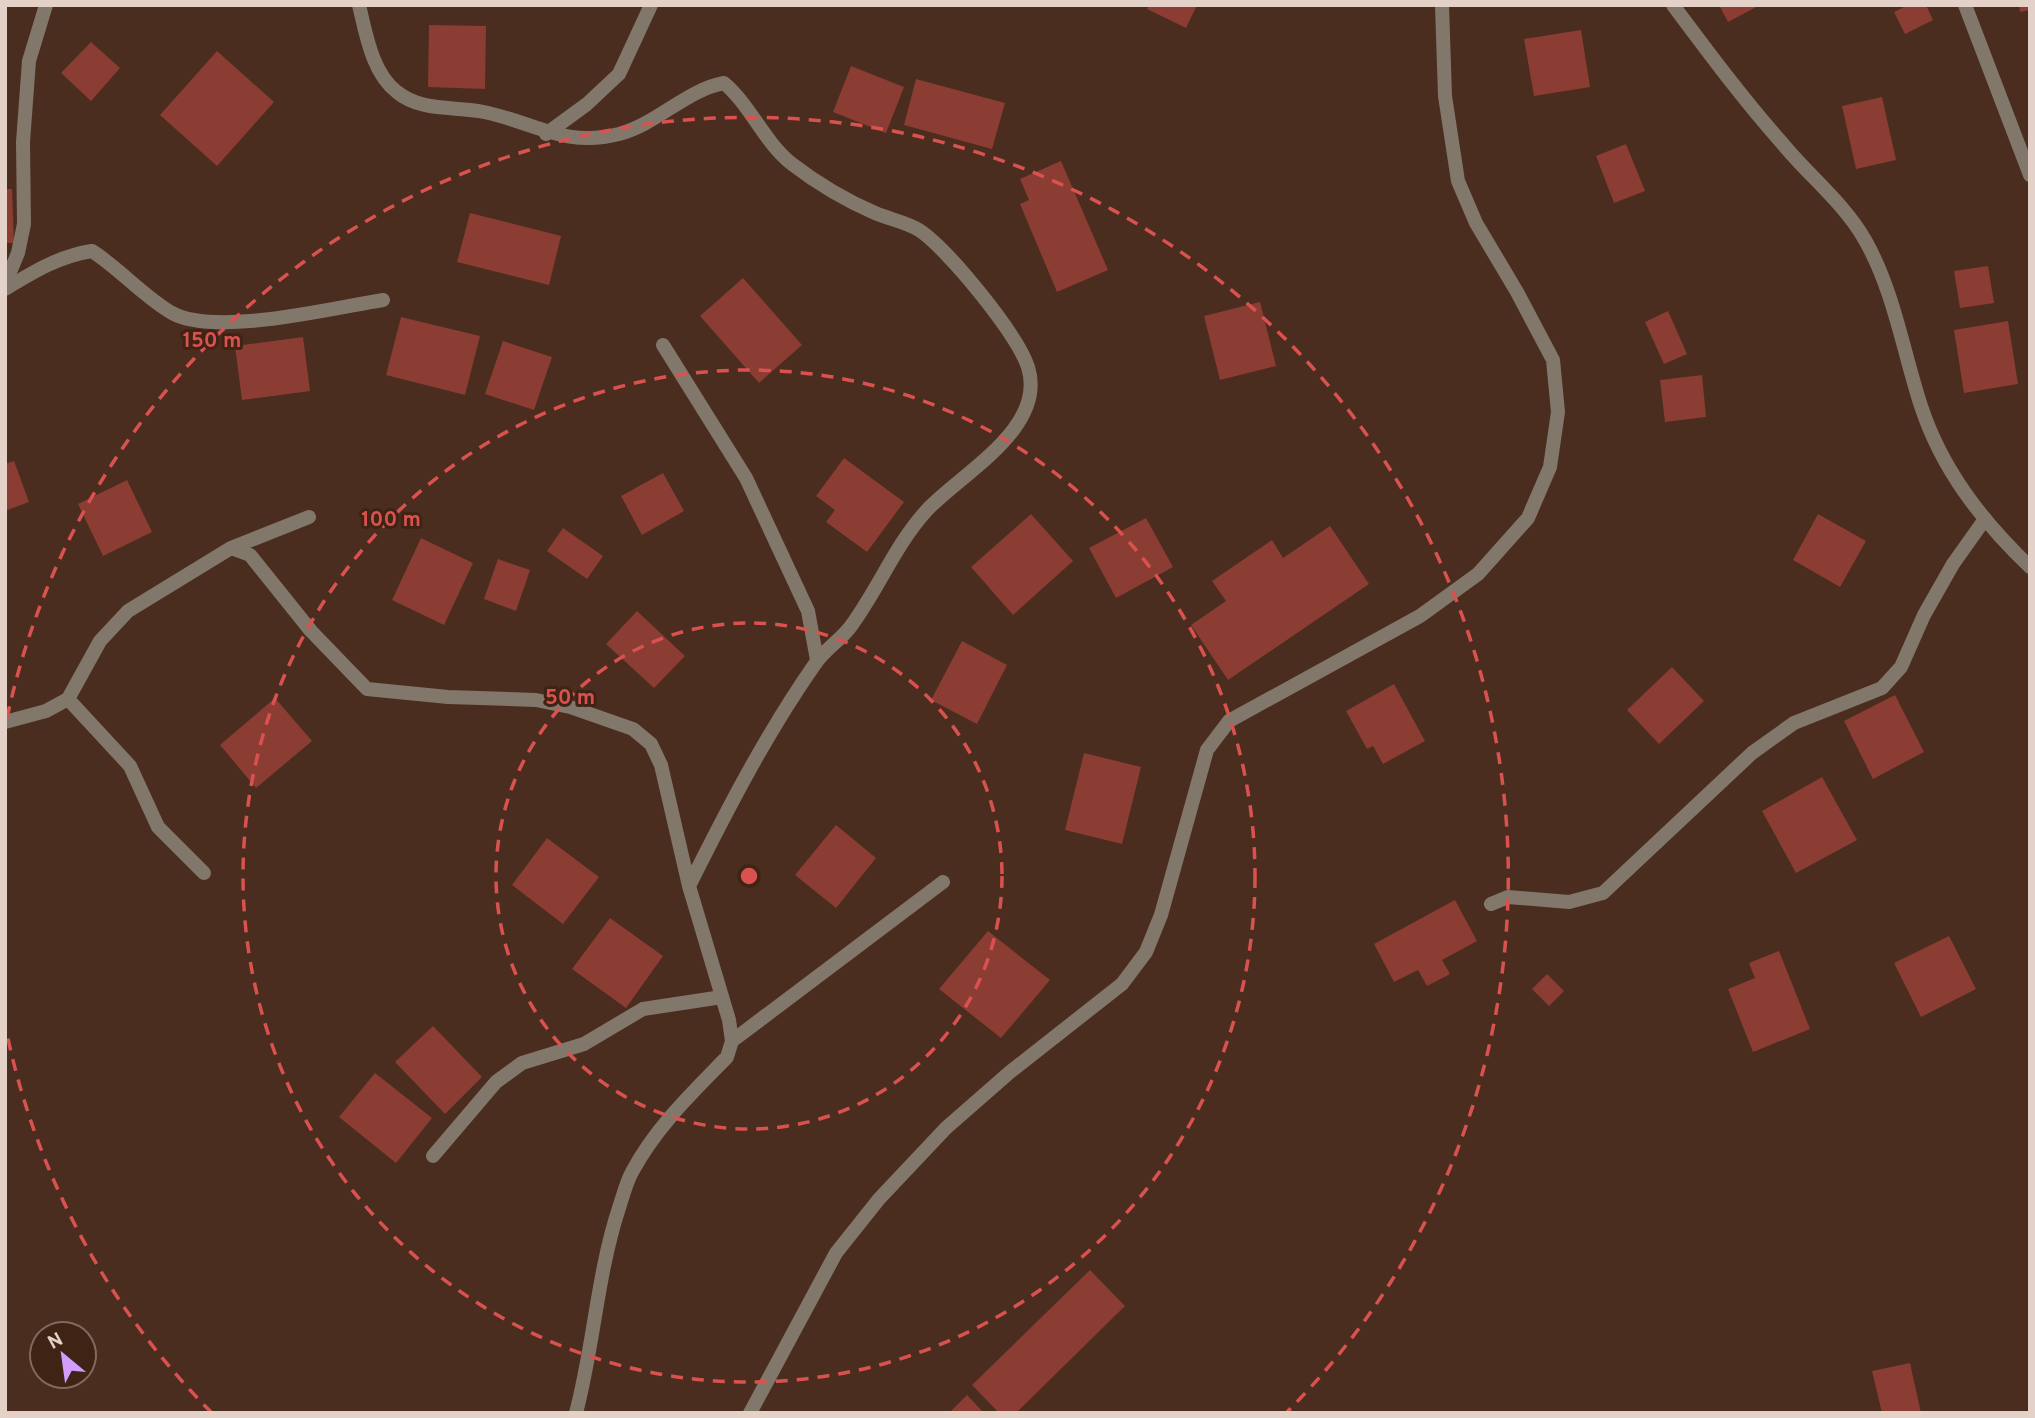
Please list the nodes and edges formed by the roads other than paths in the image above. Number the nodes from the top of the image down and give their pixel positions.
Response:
1 (47, 5) edge
2 (359, 5) edge
3 (652, 5) edge
4 (1442, 5) edge
5 (1673, 5) edge
6 (1965, 5) edge
7 (546, 134) junction
8 (2030, 175) edge
9 (5, 287) edge
10 (383, 300) dead end
11 (663, 345) dead end
12 (309, 517) dead end
13 (1985, 519) junction
14 (231, 548) junction
15 (2030, 568) edge
16 (817, 660) junction
17 (68, 699) junction
18 (5, 722) edge
19 (204, 873) dead end
20 (943, 882) dead end
21 (689, 886) junction
22 (1491, 904) dead end
23 (722, 997) junction
24 (732, 1041) junction
25 (433, 1156) dead end
26 (576, 1413) edge
27 (750, 1413) edge

1 - 9 street
2 - 7 street
3 - 7 street
4 - 27 street
5 - 13 street
6 - 8 street
7 - 16 street
9 - 10 street
11 - 16 street
12 - 14 street
13 - 15 street
13 - 22 street
14 - 17 street
14 - 21 street
16 - 21 street
17 - 18 street
17 - 19 street
20 - 24 street
21 - 23 street
23 - 24 street
23 - 25 street
24 - 26 street

